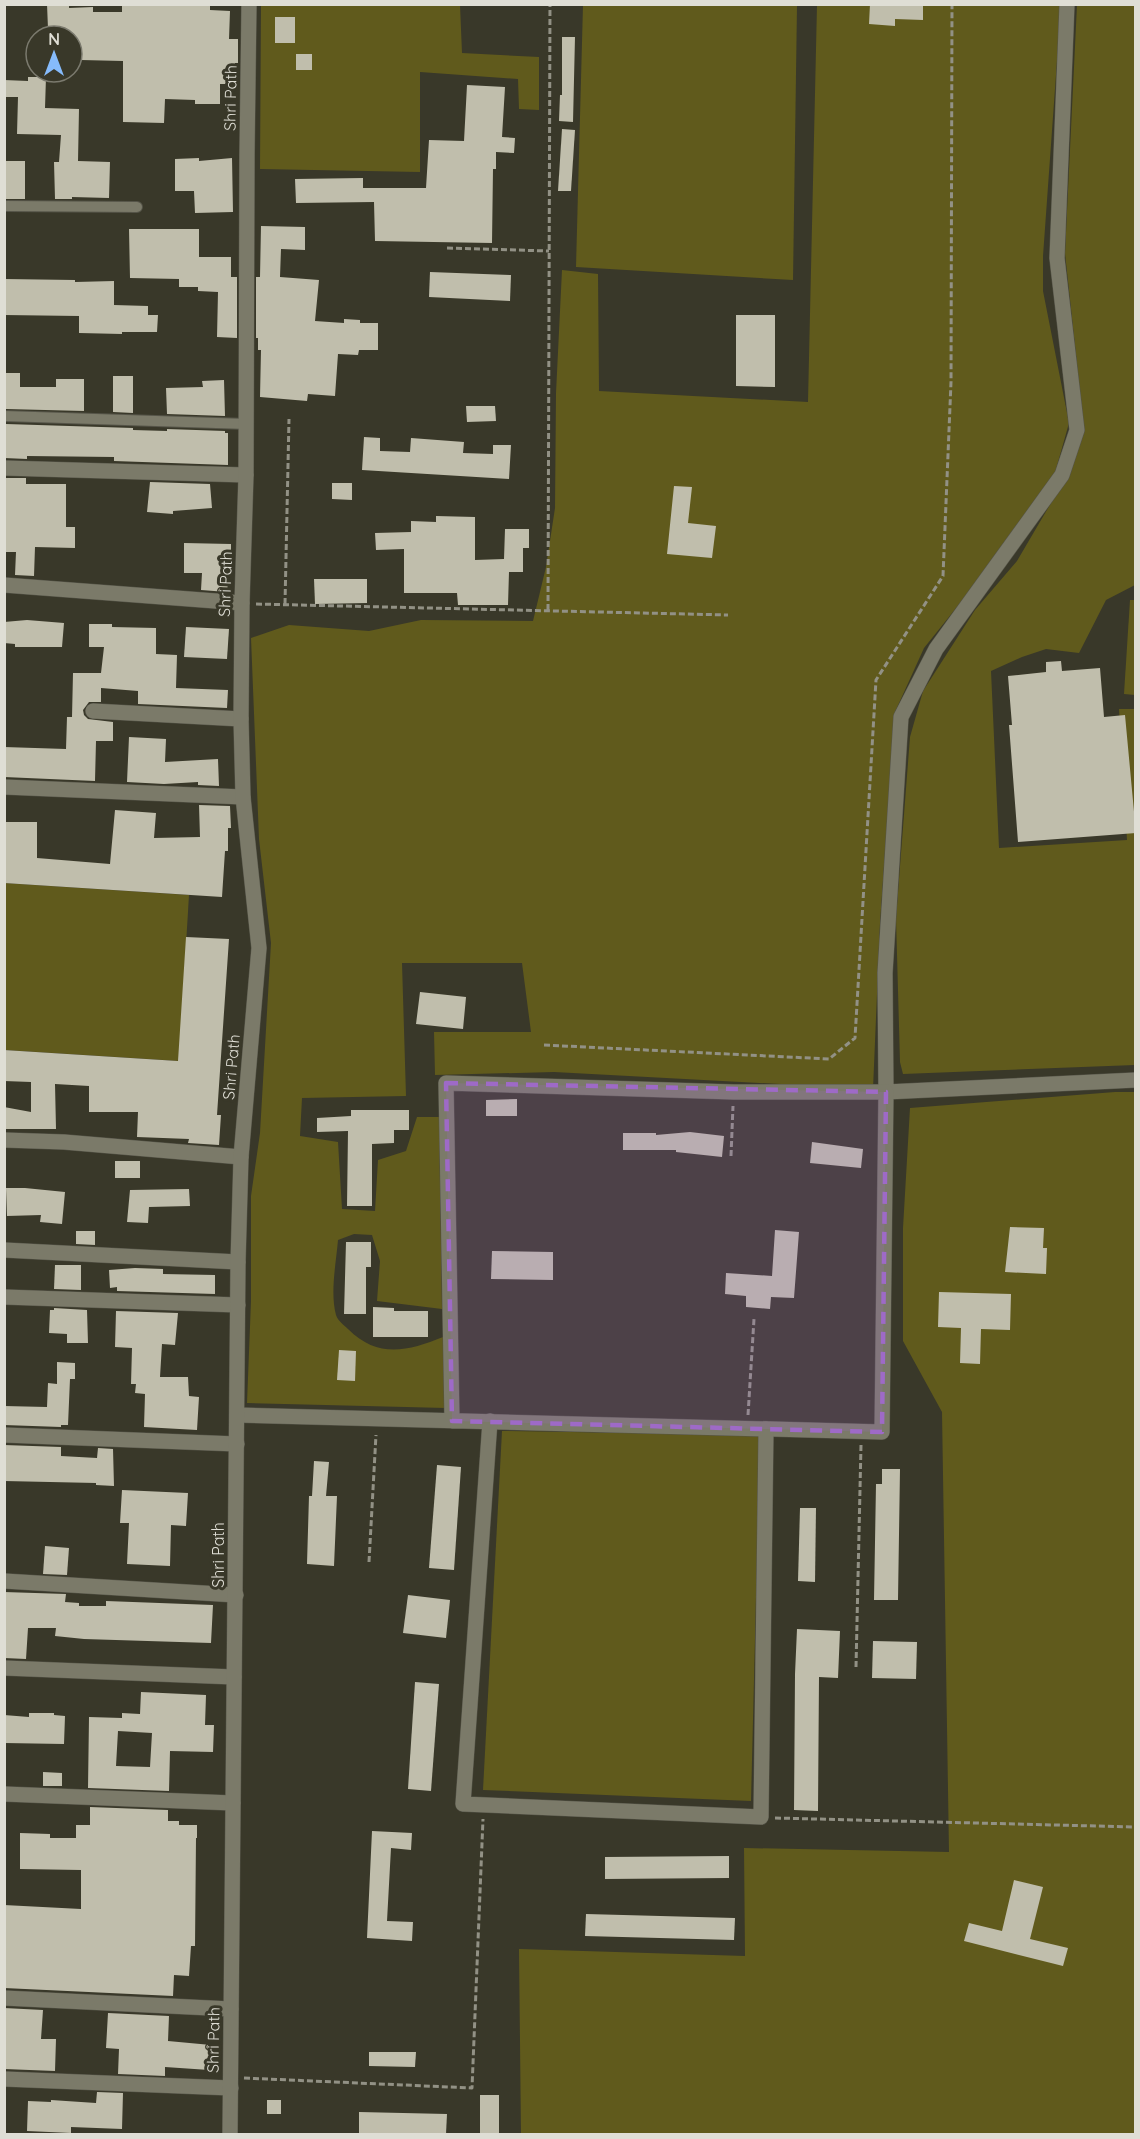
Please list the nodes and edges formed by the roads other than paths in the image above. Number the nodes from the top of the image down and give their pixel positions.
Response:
1 (249, 4) edge
2 (1067, 4) edge
3 (4, 206) edge
4 (137, 207) dead end
5 (4, 416) edge
6 (247, 424) junction
7 (4, 468) edge
8 (246, 476) junction
9 (4, 585) edge
10 (242, 603) junction
11 (93, 711) dead end
12 (241, 719) junction
13 (4, 787) edge
14 (243, 797) junction
15 (1136, 1080) edge
16 (886, 1092) junction
17 (4, 1140) edge
18 (241, 1158) junction
19 (4, 1250) edge
20 (238, 1262) junction
21 (4, 1297) edge
22 (238, 1305) junction
23 (237, 1415) junction
24 (452, 1420) junction
25 (490, 1421) junction
26 (766, 1429) junction
27 (4, 1436) edge
28 (237, 1444) junction
29 (4, 1581) edge
30 (236, 1595) junction
31 (4, 1668) edge
32 (234, 1677) junction
33 (4, 1794) edge
34 (233, 1803) junction
35 (4, 1998) edge
36 (231, 2008) junction
37 (4, 2079) edge
38 (231, 2083) junction
39 (230, 2134) edge

1 - 6 street, Shri Path
2 - 16 street
3 - 4 lane
5 - 6 lane
6 - 8 street, Shri Path
7 - 8 street
8 - 10 street, Shri Path
9 - 10 street
10 - 12 street, Shri Path
11 - 12 street
12 - 14 street, Shri Path
13 - 14 street
14 - 18 street, Shri Path
15 - 16 street
16 - 24 street
16 - 26 street
17 - 18 street
18 - 20 street, Shri Path
19 - 20 street
20 - 22 street, Shri Path
21 - 22 street
22 - 23 street, Shri Path
23 - 24 street
23 - 28 street, Shri Path
24 - 25 street
25 - 26 street
25 - 26 street
27 - 28 street
28 - 30 street, Shri Path
29 - 30 street
30 - 32 street, Shri Path
31 - 32 street
32 - 34 street, Shri Path
33 - 34 street
34 - 36 street, Shri Path
35 - 36 street
36 - 38 street, Shri Path
37 - 38 street
38 - 39 street, Shri Path

